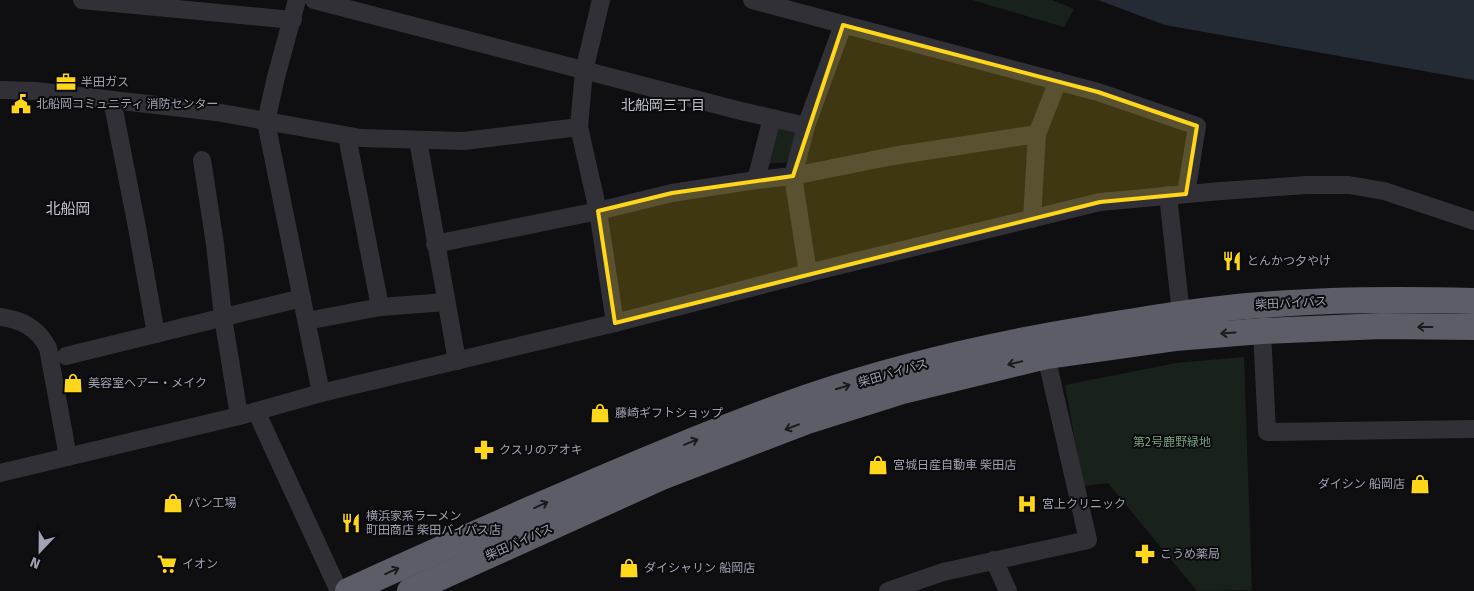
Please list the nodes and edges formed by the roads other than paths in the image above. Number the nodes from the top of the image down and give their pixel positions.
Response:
1 (82, 0) edge
2 (297, 0) edge
3 (314, 0) edge
4 (601, 0) edge
5 (752, 0) edge
6 (293, 20) junction
7 (843, 25) junction
8 (584, 71) junction
9 (1058, 81) junction
10 (0, 90) edge
11 (112, 100) junction
12 (772, 118) junction
13 (266, 122) junction
14 (806, 126) junction
15 (579, 127) junction
16 (1037, 134) junction
17 (347, 136) junction
18 (418, 140) junction
19 (202, 160) dead end
20 (793, 176) junction
21 (756, 180) junction
22 (1186, 194) junction
23 (1168, 195) junction
24 (598, 211) junction
25 (1032, 219) junction
26 (1474, 221) edge
27 (435, 244) junction
28 (808, 273) junction
29 (302, 298) junction
30 (1474, 301) edge
31 (446, 302) junction
32 (380, 307) junction
33 (1181, 314) junction
34 (0, 317) edge
35 (223, 317) junction
36 (307, 321) junction
37 (615, 323) junction
38 (1474, 327) edge
39 (1262, 331) junction
40 (156, 334) junction
41 (66, 356) dead end
42 (1046, 356) junction
43 (457, 361) junction
44 (321, 393) junction
45 (256, 411) junction
46 (239, 416) junction
47 (1474, 429) edge
48 (68, 456) junction
49 (0, 473) edge
50 (994, 560) junction
51 (339, 591) edge
52 (348, 591) edge
53 (410, 591) edge
54 (888, 591) edge
55 (1008, 591) edge

1 - 6 street
2 - 6 street
3 - 8 street
4 - 8 street
5 - 7 street
6 - 13 street
7 - 9 street
7 - 14 street
8 - 12 street
8 - 15 street
9 - 16 street
9 - 22 street
10 - 11 street
11 - 13 street
11 - 40 street
12 - 14 street
12 - 21 street
13 - 17 street
13 - 29 street
14 - 20 street
15 - 18 street
15 - 24 street
16 - 20 street
16 - 25 street
17 - 18 street
17 - 32 street
18 - 27 street
19 - 35 street
20 - 21 street
20 - 28 street
21 - 24 street
22 - 23 street
22 - 26 street
23 - 25 street
23 - 33 street
24 - 27 street
24 - 37 street
25 - 28 street
27 - 31 street
28 - 37 street
29 - 35 street
29 - 36 street
30 - 33 highway, 柴田バイパス
31 - 32 street
31 - 43 street
32 - 36 street
52 -> 33 highway, 柴田バイパス
34 - 48 street
35 - 40 street
35 - 46 street
36 - 44 street
37 - 43 street
38 -> 39 highway, 柴田バイパス
39 -> 42 highway, 柴田バイパス
39 - 47 street
40 - 41 street
42 - 50 street
42 -> 53 highway, 柴田バイパス
43 - 44 street
44 - 45 street
45 - 46 street
45 - 51 street
46 - 48 street
48 - 49 street
50 - 54 street
50 - 55 street

